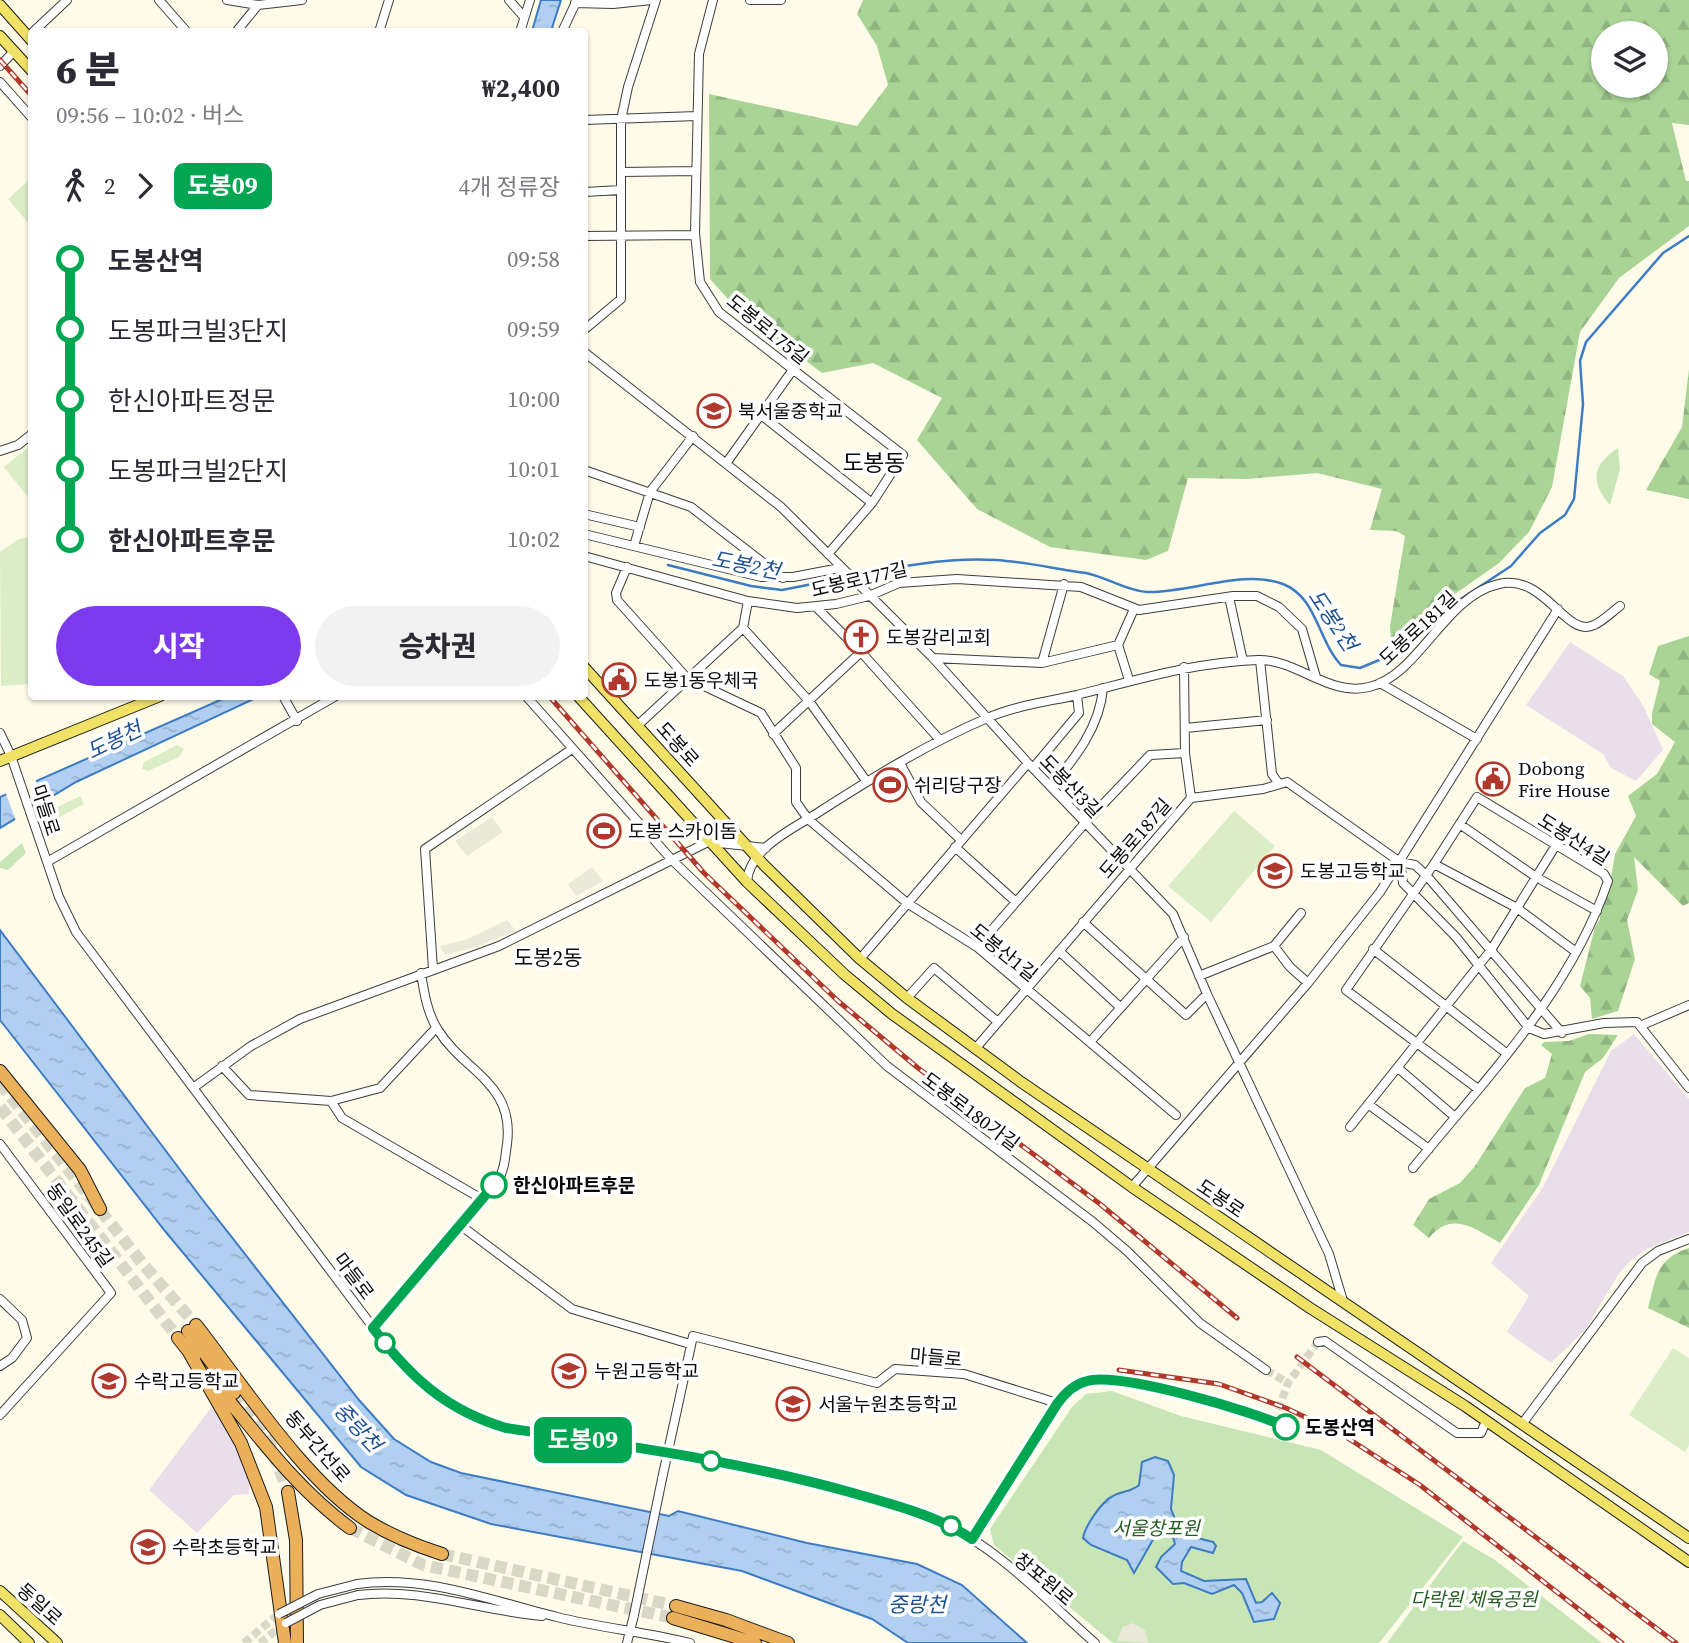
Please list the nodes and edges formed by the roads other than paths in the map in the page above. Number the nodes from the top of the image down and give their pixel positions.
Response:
1 (66, 0) edge
2 (159, 0) edge
3 (227, 0) edge
4 (302, 0) edge
5 (388, 0) edge
6 (509, 0) edge
7 (530, 0) edge
8 (654, 0) edge
9 (713, 0) edge
10 (750, 0) edge
11 (576, 1) edge
12 (779, 1) edge
13 (0, 5) edge
14 (258, 5) junction
15 (524, 17) junction
16 (39, 28) edge
17 (184, 28) edge
18 (239, 28) edge
19 (380, 28) edge
20 (521, 28) edge
21 (564, 28) edge
22 (28, 33) edge
23 (0, 36) edge
24 (14, 51) junction
25 (0, 65) edge
26 (28, 67) edge
27 (0, 82) edge
28 (28, 114) edge
29 (697, 116) junction
30 (588, 120) edge
31 (621, 120) junction
32 (696, 170) junction
33 (621, 172) junction
34 (621, 190) junction
35 (588, 192) edge
36 (621, 235) junction
37 (695, 235) junction
38 (588, 236) edge
39 (588, 327) edge
40 (588, 355) edge
41 (792, 371) junction
42 (760, 414) junction
43 (693, 436) junction
44 (28, 437) edge
45 (0, 451) edge
46 (727, 461) junction
47 (588, 471) edge
48 (650, 492) junction
49 (872, 503) junction
50 (588, 514) edge
51 (640, 527) junction
52 (588, 535) edge
53 (634, 546) junction
54 (828, 554) junction
55 (588, 557) edge
56 (627, 567) junction
57 (841, 569) junction
58 (783, 578) junction
59 (1064, 584) junction
60 (867, 594) junction
61 (1229, 597) junction
62 (748, 601) junction
63 (1620, 606) dead end
64 (817, 608) junction
65 (1134, 609) junction
66 (1558, 609) junction
67 (743, 628) junction
68 (1118, 645) junction
69 (861, 652) junction
70 (933, 658) junction
71 (1260, 660) junction
72 (1243, 661) junction
73 (1042, 663) junction
74 (1184, 667) junction
75 (588, 671) edge
76 (1316, 677) junction
77 (687, 678) junction
78 (1129, 680) junction
79 (1380, 682) junction
80 (1104, 688) junction
81 (1077, 695) junction
82 (146, 700) edge
83 (285, 700) edge
84 (329, 700) edge
85 (529, 700) edge
86 (582, 700) edge
87 (810, 701) junction
88 (295, 718) junction
89 (986, 718) junction
90 (1267, 720) junction
91 (638, 725) junction
92 (1185, 729) junction
93 (0, 733) edge
94 (773, 734) junction
95 (1477, 739) junction
96 (940, 740) junction
97 (572, 749) junction
98 (1185, 753) junction
99 (11, 756) junction
100 (0, 761) edge
101 (900, 763) junction
102 (1030, 766) junction
103 (867, 782) junction
104 (1279, 783) junction
105 (1051, 788) junction
106 (1191, 798) junction
107 (808, 819) junction
108 (1085, 822) junction
109 (727, 824) junction
110 (1461, 825) junction
111 (708, 842) junction
112 (958, 844) junction
113 (746, 845) junction
114 (1556, 845) junction
115 (766, 848) junction
116 (757, 857) junction
117 (672, 860) junction
118 (47, 862) junction
119 (1399, 862) junction
120 (1434, 864) junction
121 (1129, 867) junction
122 (1426, 874) junction
123 (1536, 877) junction
124 (747, 883) junction
125 (1414, 892) junction
126 (1016, 902) junction
127 (907, 903) junction
128 (1517, 908) junction
129 (1597, 911) junction
130 (1301, 913) dead end
131 (1083, 922) junction
132 (1184, 937) junction
133 (1274, 946) junction
134 (977, 947) junction
135 (1373, 948) junction
136 (1491, 950) junction
137 (1059, 951) junction
138 (1576, 952) junction
139 (860, 960) junction
140 (1482, 962) junction
141 (433, 969) junction
142 (421, 973) junction
143 (1199, 976) junction
144 (1143, 980) junction
145 (1308, 983) junction
146 (1025, 990) junction
147 (1207, 994) junction
148 (907, 998) junction
149 (1446, 1006) junction
150 (1689, 1006) edge
151 (1120, 1007) junction
152 (1543, 1010) junction
153 (998, 1022) junction
154 (1640, 1026) junction
155 (436, 1028) junction
156 (1529, 1028) junction
157 (1562, 1033) junction
158 (1090, 1042) junction
159 (1419, 1042) junction
160 (975, 1049) junction
161 (1506, 1053) junction
162 (1241, 1062) junction
163 (222, 1066) junction
164 (1398, 1068) junction
165 (0, 1071) edge
166 (193, 1088) junction
167 (1689, 1088) edge
168 (1478, 1089) junction
169 (331, 1101) junction
170 (1368, 1104) junction
171 (1176, 1115) dead end
172 (1455, 1116) junction
173 (1350, 1127) dead end
174 (0, 1144) edge
175 (1429, 1149) junction
176 (1413, 1168) dead end
177 (1147, 1169) junction
178 (1132, 1187) junction
179 (482, 1199) junction
180 (100, 1209) dead end
181 (460, 1225) junction
182 (1689, 1239) edge
183 (0, 1299) edge
184 (1344, 1303) junction
185 (373, 1328) junction
186 (187, 1331) junction
187 (691, 1340) junction
188 (1318, 1342) dead end
189 (189, 1352) junction
190 (0, 1366) edge
191 (1266, 1370) tunnel mouth
192 (234, 1393) tunnel mouth
193 (1057, 1404) junction
194 (0, 1415) edge
195 (1274, 1421) dead end
196 (1486, 1421) junction
197 (1522, 1424) junction
198 (667, 1453) junction
199 (288, 1492) tunnel mouth
200 (349, 1528) tunnel mouth
201 (1689, 1538) edge
202 (972, 1539) junction
203 (442, 1554) tunnel mouth
204 (1689, 1562) edge
205 (278, 1583) junction
206 (0, 1591) edge
207 (279, 1614) tunnel mouth
208 (0, 1615) edge
209 (555, 1617) junction
210 (286, 1623) tunnel mouth
211 (631, 1630) junction
212 (29, 1643) edge
213 (57, 1643) edge
214 (278, 1643) edge
215 (285, 1643) edge
216 (297, 1643) edge
217 (627, 1643) edge
218 (690, 1643) edge
219 (755, 1643) edge
220 (788, 1643) edge
221 (1095, 1643) edge

1 - 16 street
2 - 17 street
3 - 14 street
4 - 14 street
5 - 19 street
6 - 15 street
7 - 15 street
8 - 11 street
8 - 31 street
9 - 29 street, 도봉로175길
10 - 12 street
11 - 21 street
13 - 22 main road
14 - 18 street
15 - 20 street
23 - 24 main road
24 - 25 street
24 - 26 main road
27 - 28 street
29 - 31 street
29 - 32 street, 도봉로175길
30 - 31 street
31 - 33 street
32 - 33 street
32 - 37 street, 도봉로175길
33 - 34 street
34 - 35 street
34 - 36 street
36 - 37 street
36 - 38 street
36 - 39 street
37 - 41 street, 도봉로175길
40 - 43 street, 도봉산3길
41 - 42 street
41 - 49 street, 도봉로175길
42 - 46 street
42 - 49 street
43 - 46 street, 도봉산3길
43 - 48 street
44 - 45 street
46 - 54 street, 도봉산3길
47 - 48 street
48 - 51 street
48 - 58 street
49 - 54 street, 도봉로175길
50 - 51 street
51 - 53 street
52 - 53 street, 도봉로177길
53 - 58 street, 도봉로177길
54 - 57 street, 도봉산3길
55 - 56 street, 도봉로177길
56 - 62 street, 도봉로177길
56 - 77 street
57 - 58 street, 도봉로177길
57 - 60 street, 도봉산3길
59 - 60 street, 도봉로177길
59 - 65 street, 도봉로177길
59 - 73 street
60 - 64 street, 도봉로177길
60 - 70 street, 도봉산3길
61 - 65 street, 도봉로177길
61 - 72 street
61 - 76 street, 도봉로177길
62 - 64 street, 도봉로177길
62 - 67 street
63 - 66 street, 도봉로181길
64 - 69 street
65 - 68 street
66 - 79 street, 도봉로181길
66 - 95 street
67 - 77 street
67 - 87 street
68 - 73 street
68 - 78 street
69 - 87 street
69 - 96 street
70 - 73 street
70 - 89 street, 도봉산3길
71 - 72 street, 도봉로181길
71 - 76 street, 도봉로181길
71 - 90 street
72 - 74 street, 도봉로181길
74 - 78 street, 도봉로181길
74 - 92 street
75 - 91 main road, 도봉로
76 - 79 street, 도봉로181길
77 - 91 street
77 - 94 street
78 - 80 street, 도봉로181길
79 - 95 street
80 - 81 street, 도봉로181길
80 - 105 street
81 - 89 street, 도봉로181길
81 - 102 street
82 - 99 main road
83 - 88 street
84 - 88 street
85 - 97 street, 도봉로180가길
86 - 111 main road
87 - 94 street
87 - 103 street
88 - 118 street
89 - 96 street, 도봉로181길
89 - 102 street, 도봉산3길
90 - 92 street
90 - 104 street
91 - 109 main road, 도봉로
92 - 98 street
93 - 99 street, 마들로
94 - 107 street
95 - 119 street
96 - 101 street, 도봉로181길
97 - 117 street, 도봉로180가길
97 - 141 street
98 - 106 street
98 - 108 street
99 - 100 main road
99 - 118 street, 마들로
101 - 103 street, 도봉로181길
101 - 112 street
102 - 105 street, 도봉산3길
102 - 112 street
103 - 107 street, 도봉로181길
104 - 106 street, 도봉로187길
104 - 119 street
105 - 108 street, 도봉산3길
106 - 121 street, 도봉로187길
107 - 115 street, 도봉로181길
107 - 127 street, 도봉산1길
108 - 121 street, 도봉산3길
108 - 126 street
109 - 111 street
109 - 113 main road, 도봉로
110 - 114 street, 도봉산4길
110 - 120 street, 도봉산4길
110 - 123 street
111 - 113 street
111 - 117 street
111 - 124 main road
112 - 126 street
112 - 127 street
113 - 115 street
113 - 116 main road, 도봉로
114 - 123 street
114 - 129 street, 도봉산4길
115 - 116 street
116 - 124 street
116 - 139 main road, 도봉로
117 - 141 street
117 - 191 street, 도봉로180가길
118 - 166 street, 마들로
119 - 122 street
119 - 125 street
119 - 145 street
120 - 122 street, 도봉산4길
120 - 128 street
121 - 131 street, 도봉로187길
121 - 132 street, 도봉산3길
122 - 125 street, 도봉산4길
122 - 136 street
123 - 128 street
123 - 129 street
124 - 178 main road
125 - 135 street, 도봉산4길
125 - 140 street
126 - 134 street
127 - 134 street, 도봉산1길
127 - 139 street
128 - 136 street
128 - 138 street
129 - 138 street, 도봉산4길
130 - 133 street
131 - 137 street, 도봉로187길
131 - 144 street
132 - 143 street, 도봉산3길
132 - 144 street
133 - 143 street
133 - 145 street
134 - 146 street, 도봉산1길
135 - 149 street
135 - 159 street, 도봉산4길
136 - 140 street
136 - 152 street
137 - 146 street, 도봉로187길
137 - 151 street
138 - 152 street, 도봉산4길
139 - 148 main road, 도봉로
140 - 149 street
140 - 156 street
141 - 142 street
142 - 155 street
142 - 163 street
143 - 147 street, 도봉산3길
144 - 147 street
144 - 151 street
145 - 162 street
146 - 153 street, 도봉로187길
146 - 158 street, 도봉산1길
147 - 162 street, 도봉산3길
148 - 153 street
148 - 160 main road, 도봉로
149 - 159 street
149 - 161 street
150 - 154 street
151 - 158 street
152 - 156 street, 도봉산4길
152 - 157 street
153 - 160 street, 도봉로187길
154 - 157 street
154 - 167 street
155 - 169 street
155 - 179 street
156 - 157 street
156 - 161 street, 도봉산4길
158 - 171 street, 도봉산1길
159 - 164 street
159 - 168 street, 도봉산4길
160 - 177 main road, 도봉로
161 - 168 street, 도봉산4길
162 - 177 street
162 - 184 street, 도봉산3길
163 - 166 street
163 - 169 street
164 - 170 street
164 - 172 street
165 - 180 highway
166 - 185 street, 마들로
168 - 172 street, 도봉산4길
169 - 179 street
170 - 173 street
170 - 175 street
172 - 175 street, 도봉산4길
174 - 194 street, 동일로245길
175 - 176 street, 도봉산4길
177 - 178 street
177 - 184 main road, 도봉로
178 - 196 main road
179 - 181 street
181 - 185 street
181 - 187 street, 마들로
182 - 197 street
183 - 190 street
184 - 197 main road, 도봉로
185 - 198 street, 마들로
186 - 189 highway, 동부간선로
186 - 192 highway
186 - 203 highway, 동부간선로
187 - 193 street, 마들로
187 - 198 street
188 - 196 street
189 - 200 highway, 동부간선로
189 - 205 highway
193 - 195 street
193 - 202 street
196 - 204 main road
197 - 201 main road, 도봉로
198 - 202 street, 마들로
198 - 211 street, bridge
199 - 216 highway
202 - 221 street, 창포원로
205 - 214 highway
205 - 215 highway
206 - 213 main road, 동일로
207 - 209 street, bridge
208 - 212 main road, 동일로
209 - 210 street, bridge
209 - 211 street
211 - 217 street
211 - 218 street
219 - 220 highway

